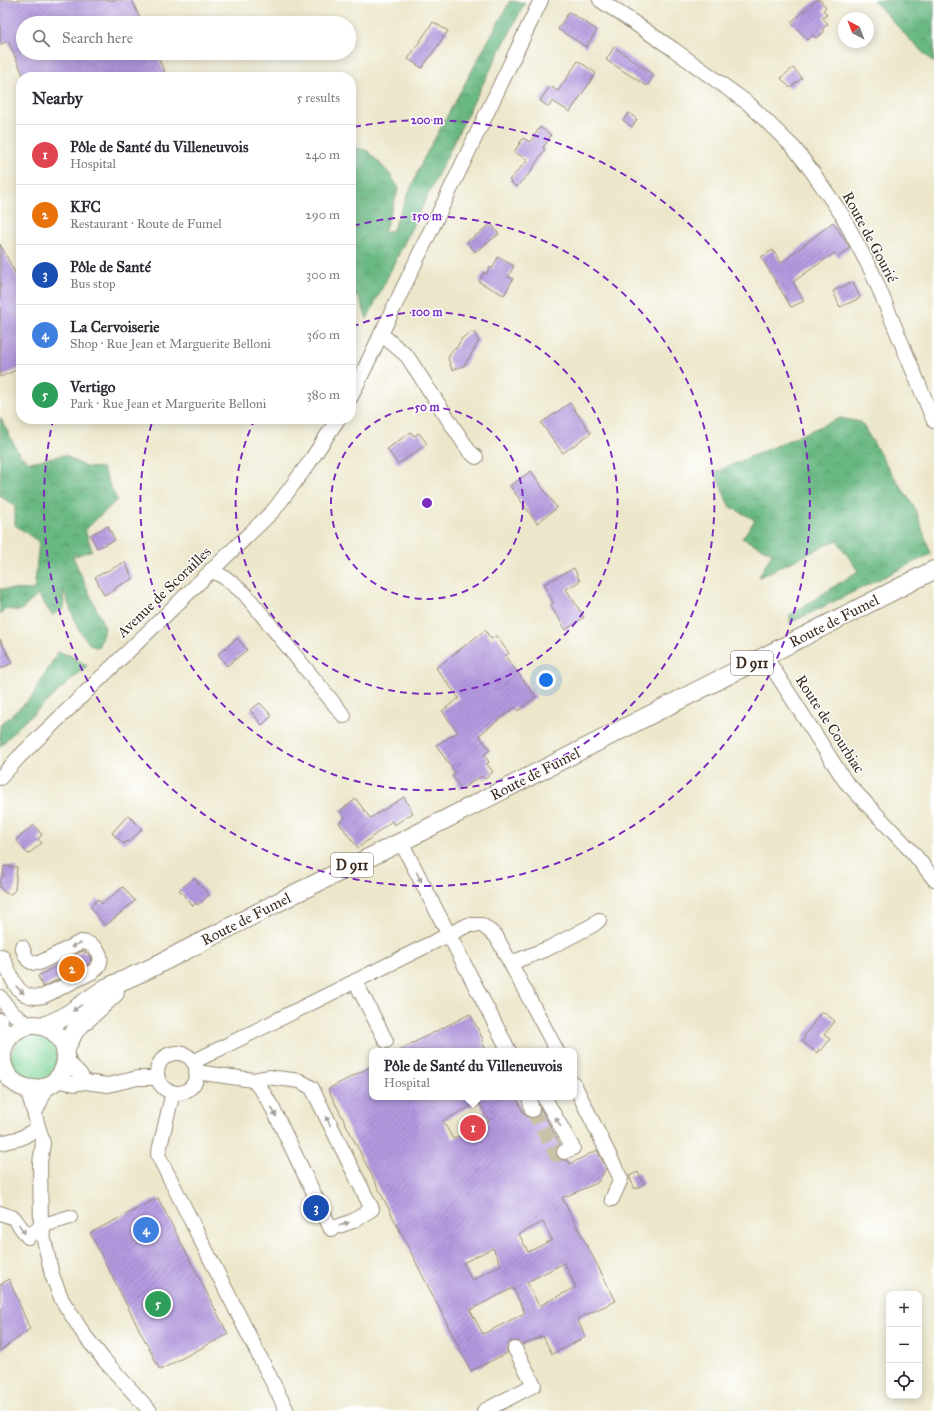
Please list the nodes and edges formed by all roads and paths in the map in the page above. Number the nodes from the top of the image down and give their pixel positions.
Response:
1 (540, 0) edge
2 (600, 0) edge
3 (381, 334) junction
4 (356, 386) edge
5 (934, 421) edge
6 (335, 424) edge
7 (476, 457) dead end
8 (211, 570) junction
9 (934, 570) edge
10 (765, 656) junction
11 (344, 716) dead end
12 (0, 778) edge
13 (401, 842) junction
14 (934, 879) edge
15 (598, 920) dead end
16 (448, 934) junction
17 (22, 948) dead end
18 (2, 956) dead end
19 (511, 963) junction
20 (135, 975) junction
21 (355, 981) junction
22 (0, 996) edge
23 (0, 1020) edge
24 (37, 1026) junction
25 (386, 1041) dead end
26 (508, 1048) edge
27 (555, 1048) edge
28 (3, 1050) edge
29 (65, 1054) junction
30 (195, 1067) junction
31 (158, 1078) junction
32 (252, 1080) junction
33 (52, 1082) junction
34 (85, 1082) junction
35 (13, 1084) edge
36 (577, 1090) edge
37 (173, 1092) junction
38 (546, 1100) edge
39 (35, 1113) junction
40 (38, 1128) junction
41 (0, 1143) edge
42 (564, 1152) dead end
43 (612, 1199) dead end
44 (0, 1213) edge
45 (70, 1217) dead end
46 (41, 1226) junction
47 (515, 1349) dead end
48 (150, 1411) edge
49 (287, 1411) edge
50 (484, 1411) edge

1 - 3 street
2 - 5 street, Route de Gourié
3 - 4 street
3 - 7 street
6 - 8 street, Avenue de Scorailles
8 - 11 street
8 - 12 street, Avenue de Scorailles
9 - 10 main road, Route de Fumel / D 911
10 - 13 main road, Route de Fumel / D 911
10 - 14 street, Route de Courbiac
13 -> 16 street
13 - 20 main road, Route de Fumel / D 911
15 - 19 street
16 - 19 street
16 - 21 street
16 - 26 street
18 -> 17 street
19 - 27 street
20 -> 24 main road, Route de Fumel / D 911
20 - 29 main road, Route de Fumel / D 911
21 - 25 street
21 - 30 street
22 - 24 street
23 - 28 street
24 - 28 main road
24 - 29 main road
28 - 35 main road
29 - 33 main road
29 - 34 street
30 - 31 street
30 - 32 street
30 - 37 street
31 - 34 street
31 - 37 street
32 -> 32 street
33 - 34 street
33 - 35 main road
33 - 39 street
35 - 39 street
36 - 43 street
37 - 49 street
42 -> 38 street
39 - 40 street
40 - 41 street
40 - 46 street
44 -> 46 street
45 - 46 street
46 - 48 street
47 - 50 street

